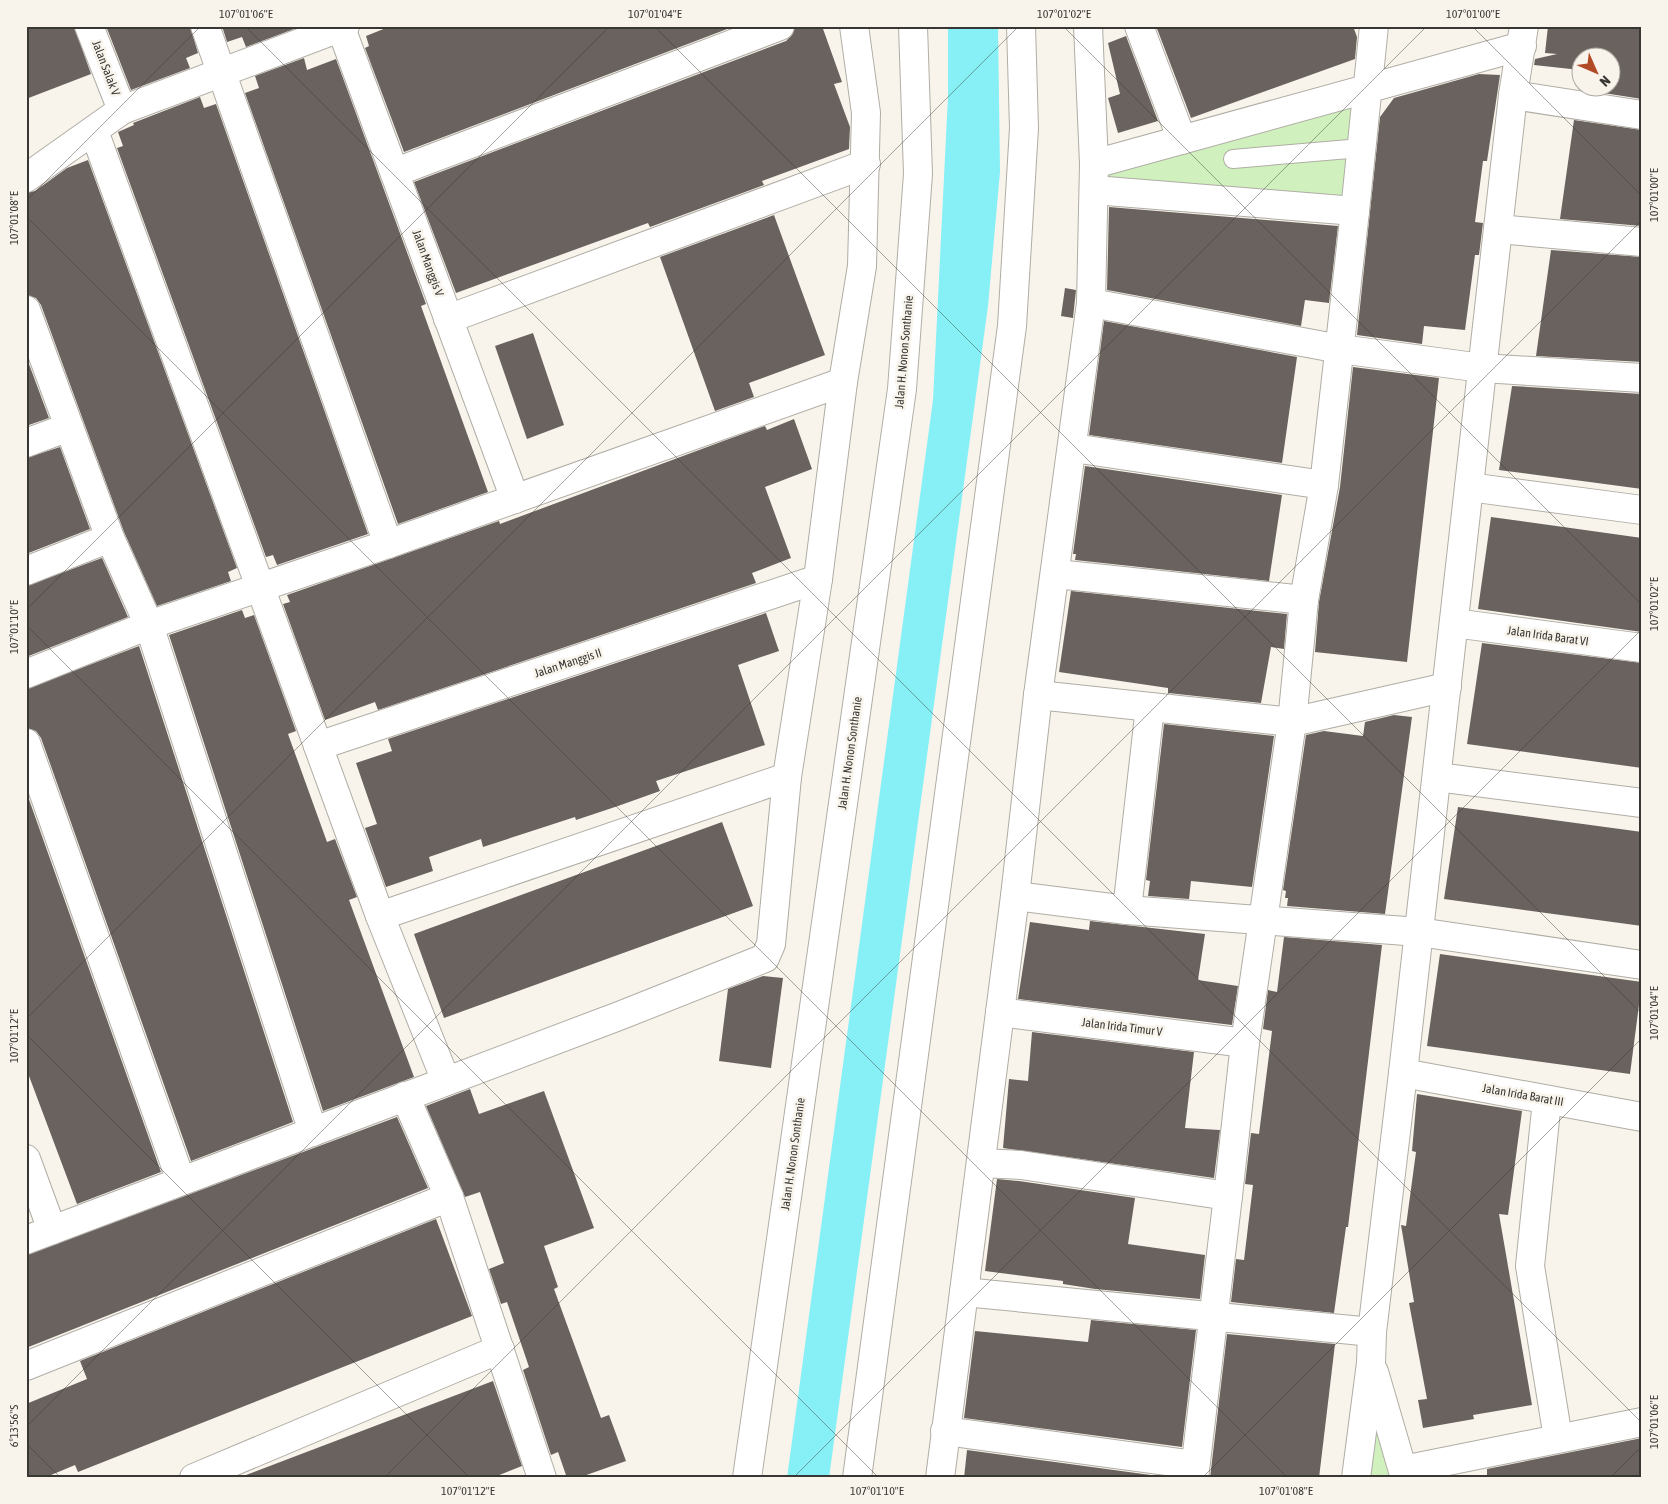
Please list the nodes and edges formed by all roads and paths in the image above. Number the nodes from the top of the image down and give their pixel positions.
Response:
1 (89, 26) edge
2 (205, 26) edge
3 (780, 26) edge
4 (854, 26) edge
5 (913, 26) edge
6 (1022, 26) edge
7 (1088, 26) edge
8 (1138, 26) edge
9 (1374, 26) edge
10 (343, 27) edge
11 (1523, 36) edge
12 (220, 72) junction
13 (1367, 89) junction
14 (1513, 95) junction
15 (122, 110) junction
16 (1642, 115) edge
17 (94, 131) junction
18 (1182, 140) junction
19 (1361, 148) junction
20 (1233, 159) dead end
21 (866, 164) junction
22 (396, 172) junction
23 (1094, 177) junction
24 (26, 178) edge
25 (1355, 211) junction
26 (1498, 229) junction
27 (1642, 242) edge
28 (1091, 303) junction
29 (27, 317) edge
30 (448, 319) junction
31 (1340, 349) junction
32 (1482, 368) junction
33 (1642, 378) edge
34 (843, 382) junction
35 (69, 427) junction
36 (26, 443) edge
37 (1073, 448) junction
38 (1324, 486) junction
39 (1469, 486) junction
40 (515, 499) junction
41 (1642, 510) edge
42 (110, 538) junction
43 (388, 544) junction
44 (26, 571) edge
45 (1056, 574) junction
46 (818, 580) junction
47 (261, 585) junction
48 (1304, 600) junction
49 (1454, 623) junction
50 (149, 625) junction
51 (1642, 648) edge
52 (26, 674) edge
53 (1447, 687) junction
54 (1038, 694) junction
55 (1150, 707) junction
56 (1292, 722) junction
57 (26, 743) edge
58 (318, 746) junction
59 (787, 777) junction
60 (1437, 777) junction
61 (1642, 803) edge
62 (1015, 896) junction
63 (1126, 910) junction
64 (380, 916) junction
65 (1264, 920) junction
66 (1419, 932) junction
67 (1642, 965) edge
68 (1000, 1012) junction
69 (1245, 1042) junction
70 (1404, 1073) junction
71 (446, 1081) junction
72 (405, 1096) junction
73 (1547, 1100) junction
74 (1642, 1117) edge
75 (313, 1132) junction
76 (26, 1159) edge
77 (981, 1163) junction
78 (180, 1181) junction
79 (1228, 1196) junction
80 (450, 1197) junction
81 (52, 1230) junction
82 (26, 1240) edge
83 (964, 1292) junction
84 (1212, 1316) junction
85 (1372, 1332) junction
86 (500, 1349) junction
87 (1371, 1363) junction
88 (26, 1366) edge
89 (1642, 1422) edge
90 (945, 1432) junction
91 (1558, 1438) junction
92 (1195, 1471) edge
93 (1404, 1474) edge
94 (194, 1478) edge
95 (542, 1478) edge
96 (747, 1478) edge
97 (857, 1478) edge
98 (940, 1478) edge
99 (1356, 1478) edge

1 - 15 street, Jalan Salak V
2 - 12 street
3 - 22 street
4 - 21 street
5 - 96 street, Jalan H. Nonon Sonthanie
6 - 97 street
7 - 23 street
8 - 18 street
9 - 13 street
10 - 12 street, Jalan Manggis V
10 - 22 street, Jalan Manggis V
11 - 13 street
11 - 14 street
12 - 15 street, Jalan Manggis V
12 - 43 street
13 - 18 street
13 - 19 street
14 - 16 street
14 - 26 street
15 - 17 street, Jalan Manggis V
17 - 24 street, Jalan Manggis V
17 - 47 street
18 - 23 street
19 - 20 lane
19 - 25 street
21 - 30 street
21 - 34 street
22 - 30 street, Jalan Manggis V
23 - 25 street
23 - 28 street
25 - 31 street
26 - 27 street
26 - 32 street
28 - 31 street
28 - 37 street
29 - 35 street
30 - 40 street, Jalan Manggis V
31 - 32 street
31 - 38 street
32 - 33 street
32 - 39 street
34 - 40 street
34 - 46 street
35 - 36 street
35 - 42 street
37 - 38 street
37 - 45 street
38 - 48 street
39 - 41 street
39 - 49 street
40 - 43 street
42 - 44 street
42 - 50 street
43 - 47 street
45 - 48 street
45 - 54 street
46 - 58 street, Jalan Manggis II
46 - 59 street
47 - 50 street
47 - 58 street
48 - 56 street
49 - 51 street, Jalan Irida Barat VI
49 - 53 street
50 - 52 street
50 - 75 street
53 - 56 street
53 - 60 street
54 - 55 street
54 - 62 street
55 - 56 street
55 - 63 street
56 - 65 street
57 - 78 street
58 - 64 street
59 - 64 street
59 - 71 street
60 - 61 street
60 - 66 street
62 - 63 street
62 - 68 street
63 - 65 street
64 - 71 street
65 - 66 street
65 - 69 street
66 - 67 street
66 - 70 street
68 - 69 street, Jalan Irida Timur V
68 - 77 street
69 - 79 street
70 - 73 street, Jalan Irida Barat III
70 - 85 street
71 - 72 street
72 - 75 street
72 - 80 street
73 - 74 street, Jalan Irida Barat III
73 - 91 street
75 - 78 street
76 - 81 street
77 - 79 street
77 - 83 street
78 - 81 street
79 - 84 street
80 - 86 street
80 - 88 street
81 - 82 street
83 - 84 street
83 - 90 street
84 - 85 street
84 - 92 street
85 - 87 street
86 - 94 street
86 - 95 street
87 - 93 street
87 - 99 street
89 - 91 street
90 - 92 street
90 - 98 street
91 - 93 street

